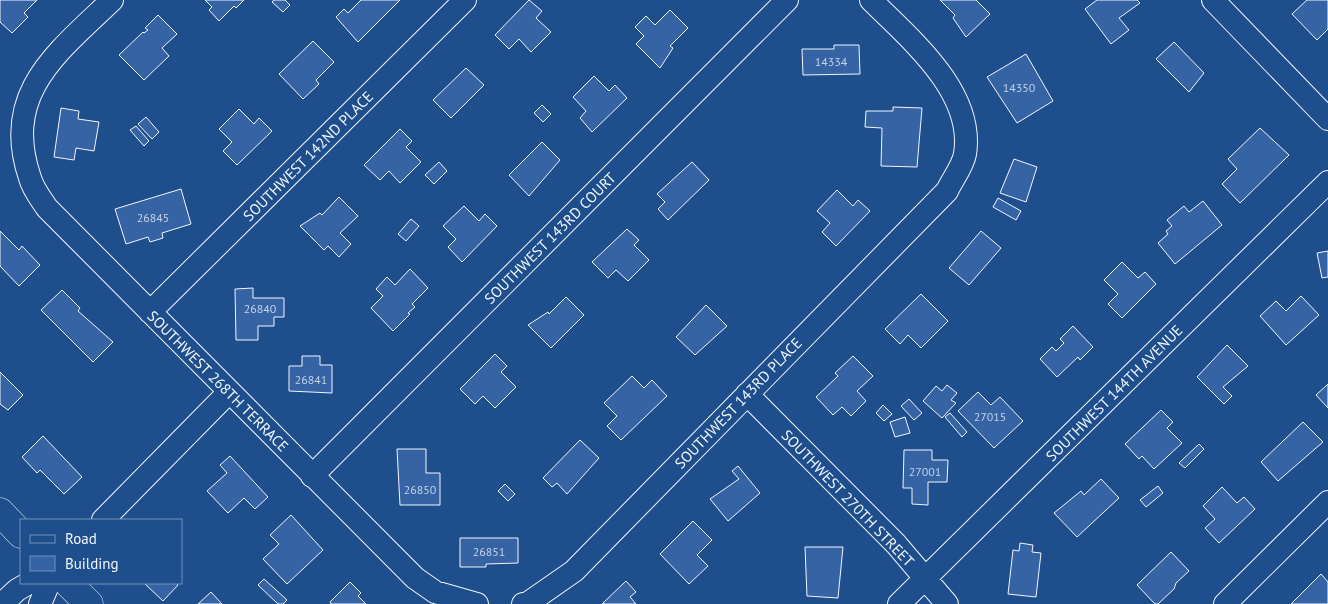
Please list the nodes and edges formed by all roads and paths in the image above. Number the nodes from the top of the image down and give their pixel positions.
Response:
1 (112, 0) edge
2 (465, 0) edge
3 (787, 0) edge
4 (871, 0) edge
5 (1213, 0) edge
6 (1328, 120) edge
7 (1328, 182) edge
8 (150, 312) junction
9 (229, 392) junction
10 (747, 394) junction
11 (312, 476) junction
12 (1328, 502) edge
13 (0, 512) edge
14 (104, 519) edge
15 (20, 533) edge
16 (925, 578) junction
17 (27, 584) edge
18 (49, 584) edge
19 (69, 584) edge
20 (2, 604) edge
21 (40, 604) edge
22 (89, 604) edge
23 (476, 604) edge
24 (523, 604) edge
25 (899, 604) edge
26 (947, 604) edge
27 (1225, 604) edge

1 - 8 street, SOUTHWEST 268TH TERRACE
2 - 8 street, SOUTHWEST 142ND PLACE
3 - 11 street, SOUTHWEST 143RD COURT
4 - 10 street, SOUTHWEST 143RD PLACE
5 - 6 street
7 - 16 street, SOUTHWEST 144TH AVENUE
8 - 9 street, SOUTHWEST 268TH TERRACE
9 - 11 street, SOUTHWEST 268TH TERRACE
9 - 14 street
10 - 16 street, SOUTHWEST 270TH STREET
10 - 24 street, SOUTHWEST 143RD PLACE
11 - 23 street, SOUTHWEST 268TH TERRACE
12 - 27 street
13 - 15 main road
16 - 25 street, SOUTHWEST 144TH AVENUE
16 - 26 street, SOUTHWEST 270TH STREET
17 - 20 street
18 - 21 street
19 - 22 main road

